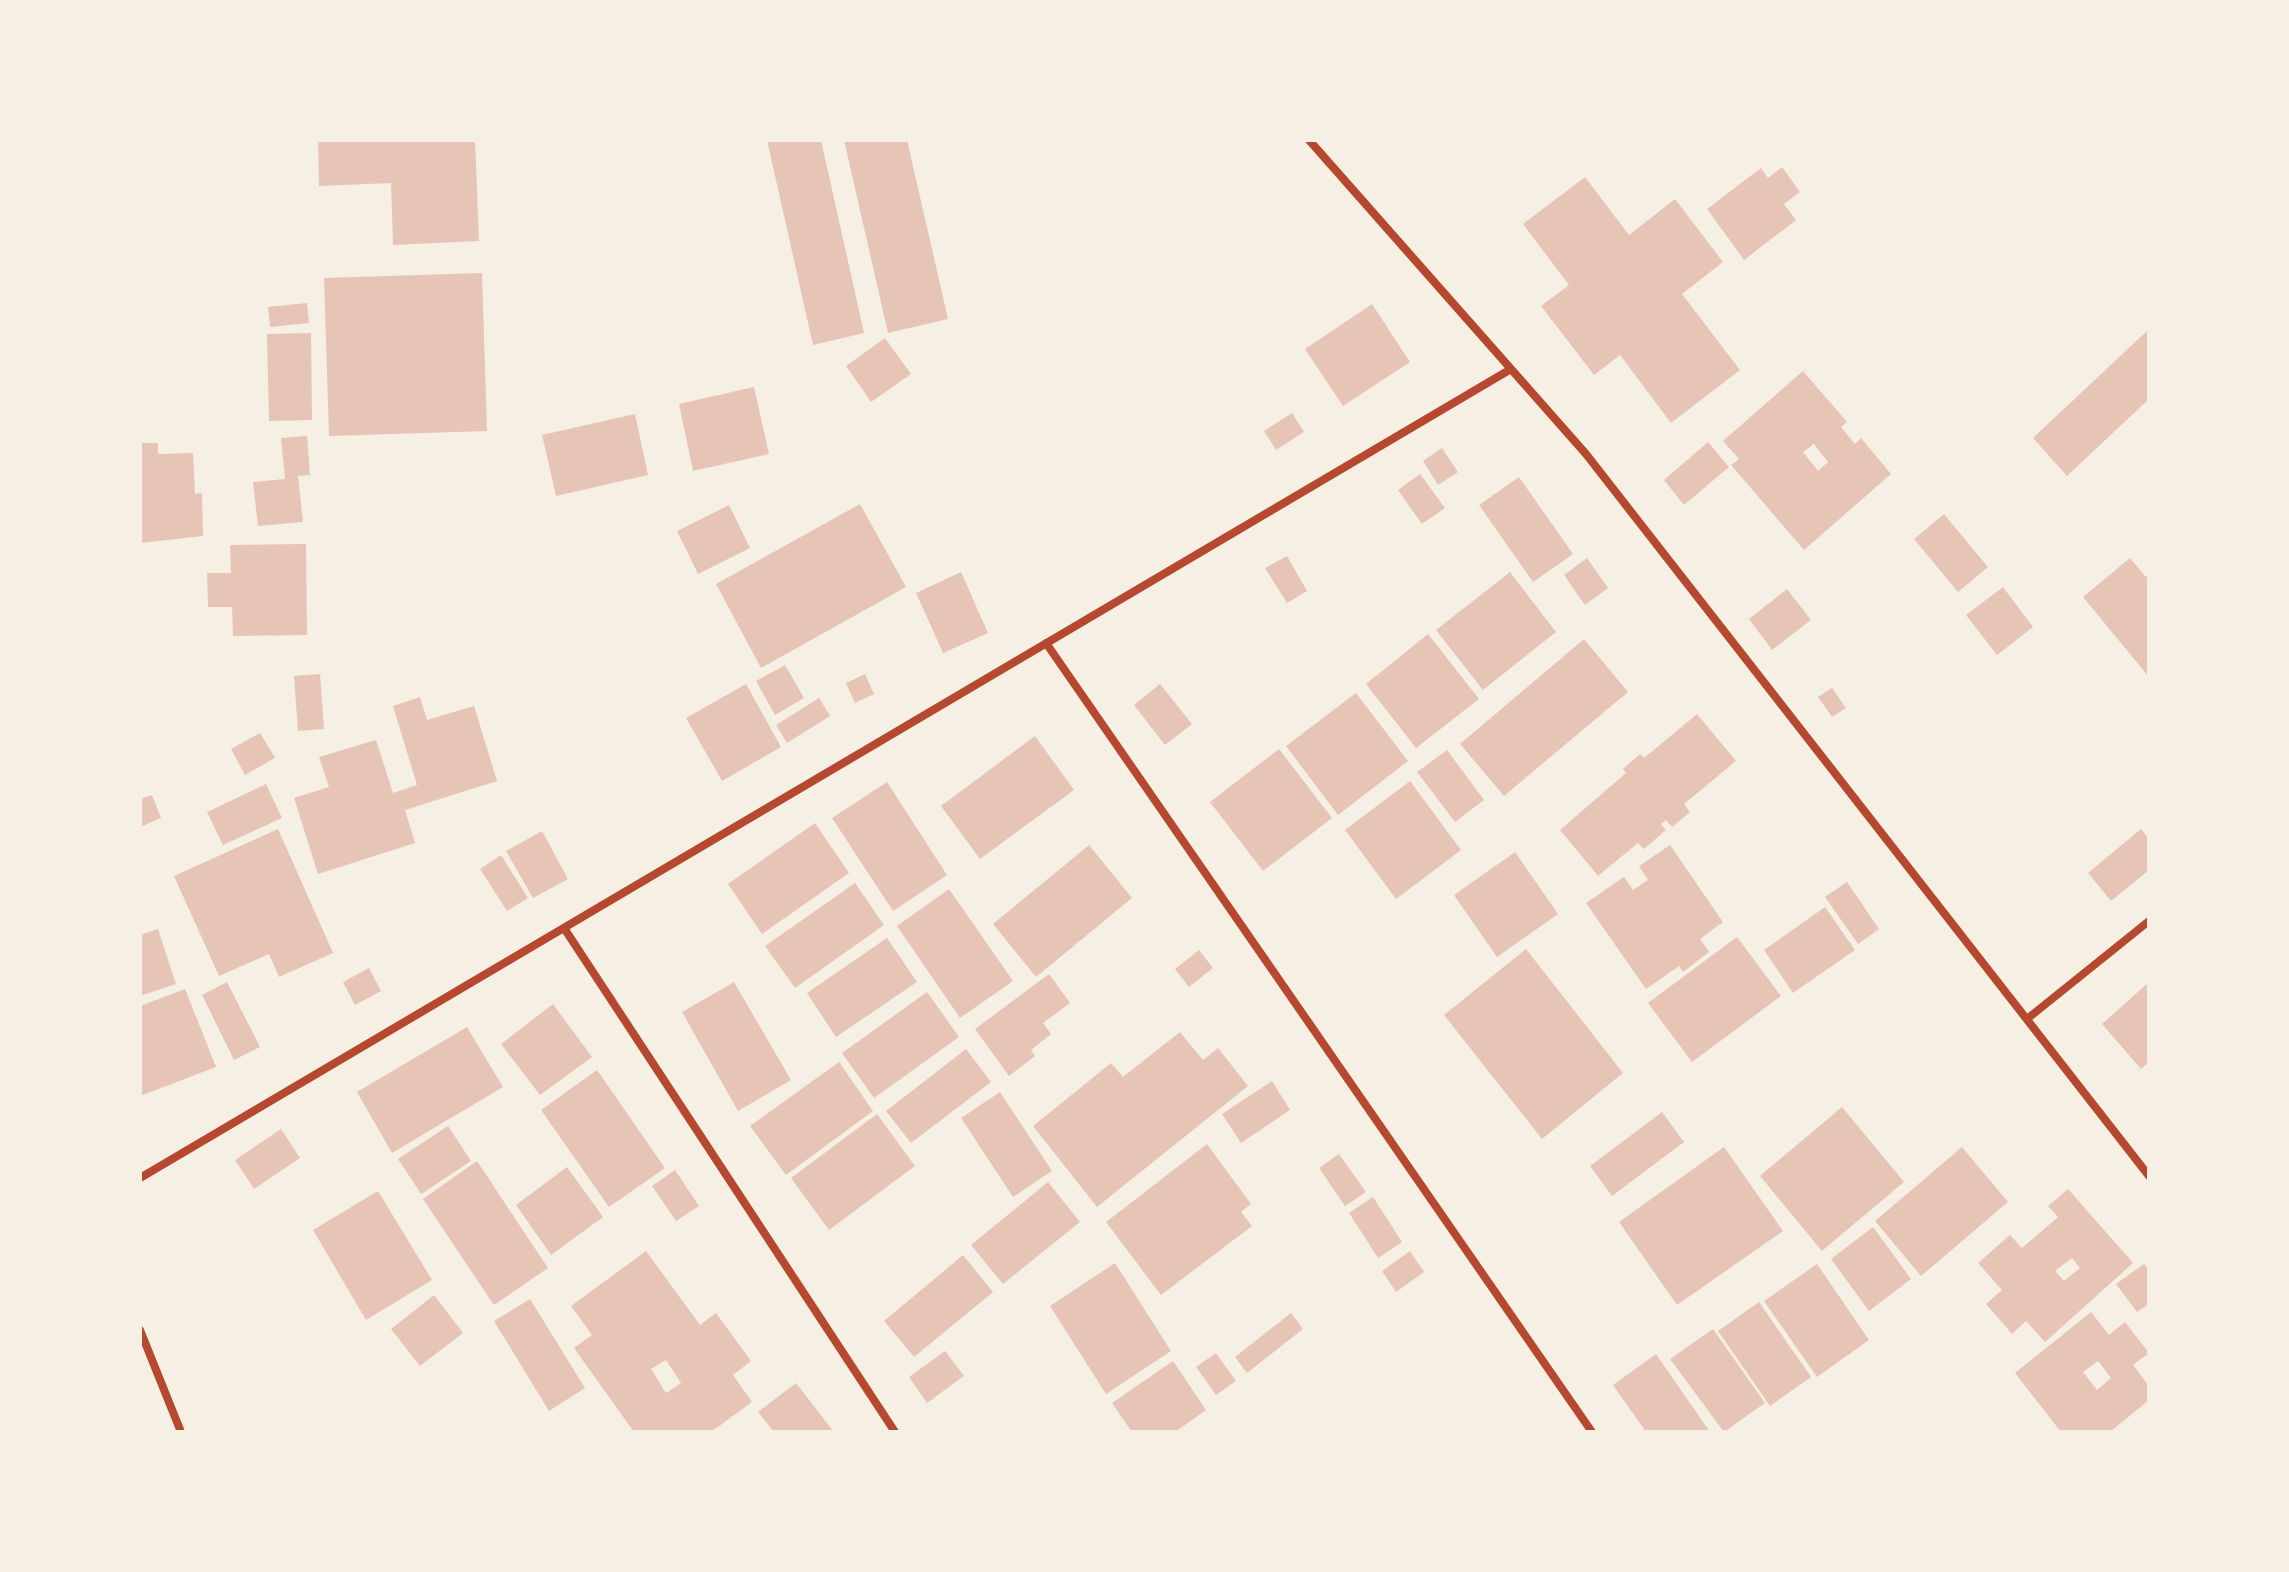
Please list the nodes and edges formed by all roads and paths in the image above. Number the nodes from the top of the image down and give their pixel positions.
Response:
1 (1309, 140) edge
2 (1511, 369) junction
3 (1046, 643) junction
4 (2149, 921) edge
5 (564, 928) junction
6 (2027, 1019) junction
7 (2149, 1176) edge
8 (140, 1178) edge
9 (140, 1330) edge
10 (181, 1432) edge
11 (895, 1432) edge
12 (1592, 1432) edge

1 - 2 street
2 - 3 street
2 - 6 street
3 - 5 street
3 - 12 street
4 - 6 street
5 - 8 street
5 - 11 street
6 - 7 street
9 - 10 street

